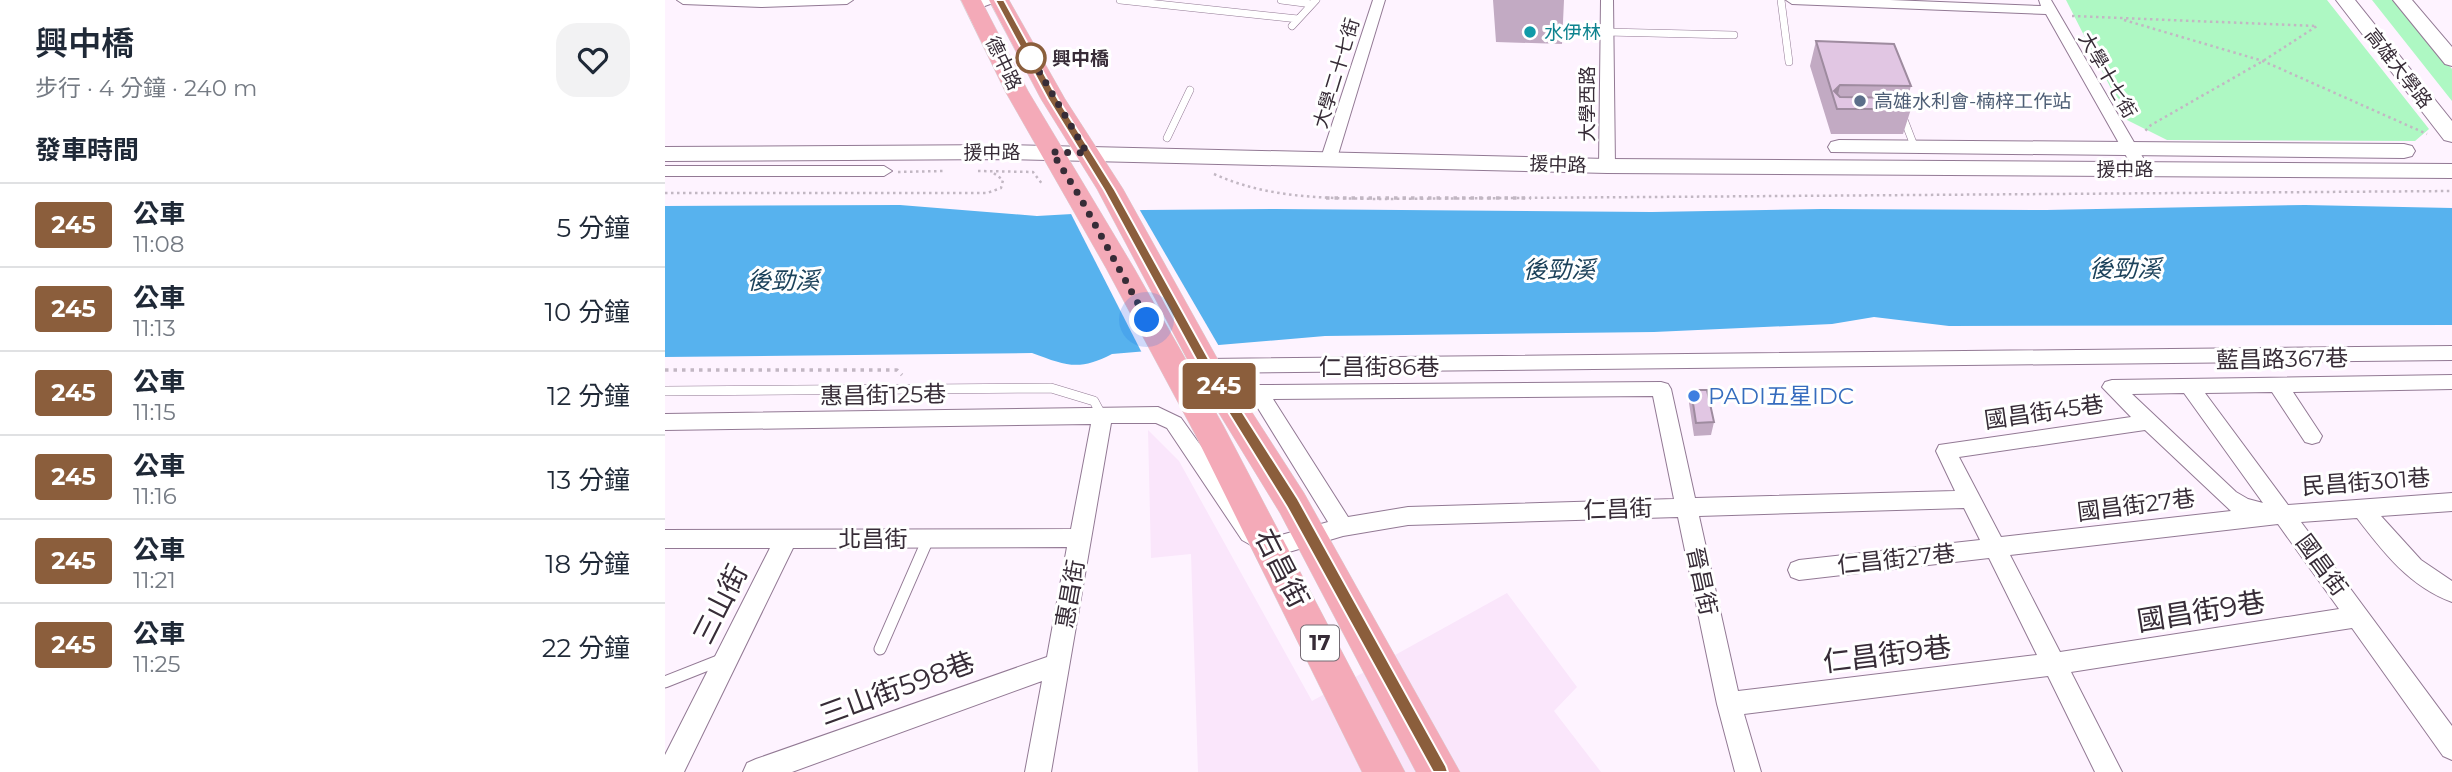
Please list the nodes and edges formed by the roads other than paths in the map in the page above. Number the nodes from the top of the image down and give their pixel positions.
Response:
1 (683, 0) edge
2 (847, 0) edge
3 (1120, 0) edge
4 (1281, 0) edge
5 (1379, 0) edge
6 (1607, 0) edge
7 (1781, 0) edge
8 (1792, 0) edge
9 (2345, 0) edge
10 (2366, 0) edge
11 (2402, 0) edge
12 (2421, 0) edge
13 (985, 1) edge
14 (1816, 1) edge
15 (1314, 2) edge
16 (1901, 2) edge
17 (1968, 4) edge
18 (2049, 8) edge
19 (1298, 19) junction
20 (1292, 26) dead end
21 (1606, 32) junction
22 (1734, 35) dead end
23 (2452, 36) edge
24 (2452, 60) edge
25 (1789, 62) dead end
26 (1190, 90) dead end
27 (2452, 105) edge
28 (1889, 117) edge
29 (2452, 135) edge
30 (665, 137) edge
31 (1167, 138) junction
32 (1047, 145) junction
33 (1083, 145) junction
34 (1915, 148) junction
35 (1332, 149) junction
36 (2129, 149) junction
37 (2452, 152) edge
38 (665, 154) edge
39 (1606, 156) junction
40 (2141, 168) junction
41 (884, 171) road end
42 (2452, 171) edge
43 (665, 172) edge
44 (2452, 353) edge
45 (1206, 366) junction
46 (2452, 382) edge
47 (2277, 384) junction
48 (2189, 385) junction
49 (1661, 389) joint
50 (665, 391) edge
51 (1102, 416) junction
52 (665, 422) edge
53 (2149, 422) junction
54 (2312, 436) dead end
55 (1968, 499) junction
56 (2452, 502) edge
57 (1686, 507) junction
58 (2362, 508) junction
59 (2285, 514) junction
60 (1314, 522) junction
61 (1263, 531) junction
62 (928, 538) junction
63 (1080, 538) junction
64 (665, 539) edge
65 (786, 539) junction
66 (1994, 549) junction
67 (1799, 570) dead end
68 (2452, 593) edge
69 (2358, 617) junction
70 (880, 649) dead end
71 (726, 658) junction
72 (1058, 664) junction
73 (2053, 664) junction
74 (665, 682) edge
75 (1729, 704) junction
76 (2452, 747) edge
77 (670, 772) edge
78 (756, 772) edge
79 (1038, 772) edge
80 (1384, 772) edge
81 (1439, 772) edge
82 (1748, 772) edge
83 (2109, 772) edge

1 - 2 street
3 - 19 lane
4 - 15 lane
5 - 35 street, 大學二十七街
6 - 21 street, 大學西路
7 - 25 lane
8 - 14 street
9 - 29 street, 高雄大學路
10 - 27 street, 高雄大學路
11 - 24 street, 高雄大學路
12 - 23 street
13 - 32 main road, 德中路 / 17
13 - 33 main road, 德中路 / 17
14 - 16 street
15 - 19 lane
16 - 17 street
17 - 18 street
18 - 36 street, 大學十七街
19 - 20 lane
21 - 22 lane
21 - 39 street, 大學西路
26 - 31 lane
28 - 34 lane
30 - 32 street, 援中路
31 - 33 street, 援中路
31 - 35 street, 援中路
32 - 33 street, 援中路
32 - 38 street, 援中路
32 - 61 main road, 德中路 / 17
33 - 35 street, 援中路
33 - 45 main road, 德中路 / 17
34 - 36 street, 援中路
34 - 39 street, 援中路
35 - 39 street, 援中路
36 - 37 street, 援中路
36 - 40 street, 大學十七街
39 - 40 street, 援中路
40 - 42 street, 援中路
41 - 43 street
44 - 45 street
45 - 60 main road, 17
46 - 47 street, 藍昌路367巷
47 - 48 street, 藍昌路367巷
47 - 54 street
48 - 53 street, 藍昌路367巷
48 - 59 street, 國昌街
49 - 57 street, 晉昌街
49 - 60 street, 仁昌街86巷
50 - 51 lane
51 - 52 street, 惠昌街125巷
51 - 61 street, 惠昌街125巷
51 - 63 street, 惠昌街
53 - 55 street, 國昌街45巷
53 - 59 street
55 - 57 street, 仁昌街
55 - 66 street
56 - 58 street, 民昌街301巷
57 - 60 street, 仁昌街
57 - 75 street, 晉昌街
58 - 59 street, 民昌街301巷
58 - 68 street
59 - 66 street, 國昌街27巷
59 - 69 street, 國昌街
60 - 61 street, 仁昌街
60 - 81 main road, 右昌街 / 17
61 - 80 main road, 右昌街 / 17
62 - 63 street, 北昌街
62 - 65 street, 北昌街
62 - 70 lane
63 - 72 street, 惠昌街
64 - 65 street, 北昌街
65 - 71 street, 三山街
66 - 67 street, 仁昌街27巷
66 - 73 street
69 - 73 street, 國昌街9巷
69 - 76 street, 國昌街
71 - 74 lane
71 - 77 street, 三山街
72 - 78 street, 三山街598巷
72 - 79 street, 惠昌街
73 - 75 street, 仁昌街9巷
73 - 83 street
75 - 82 street, 晉昌街

